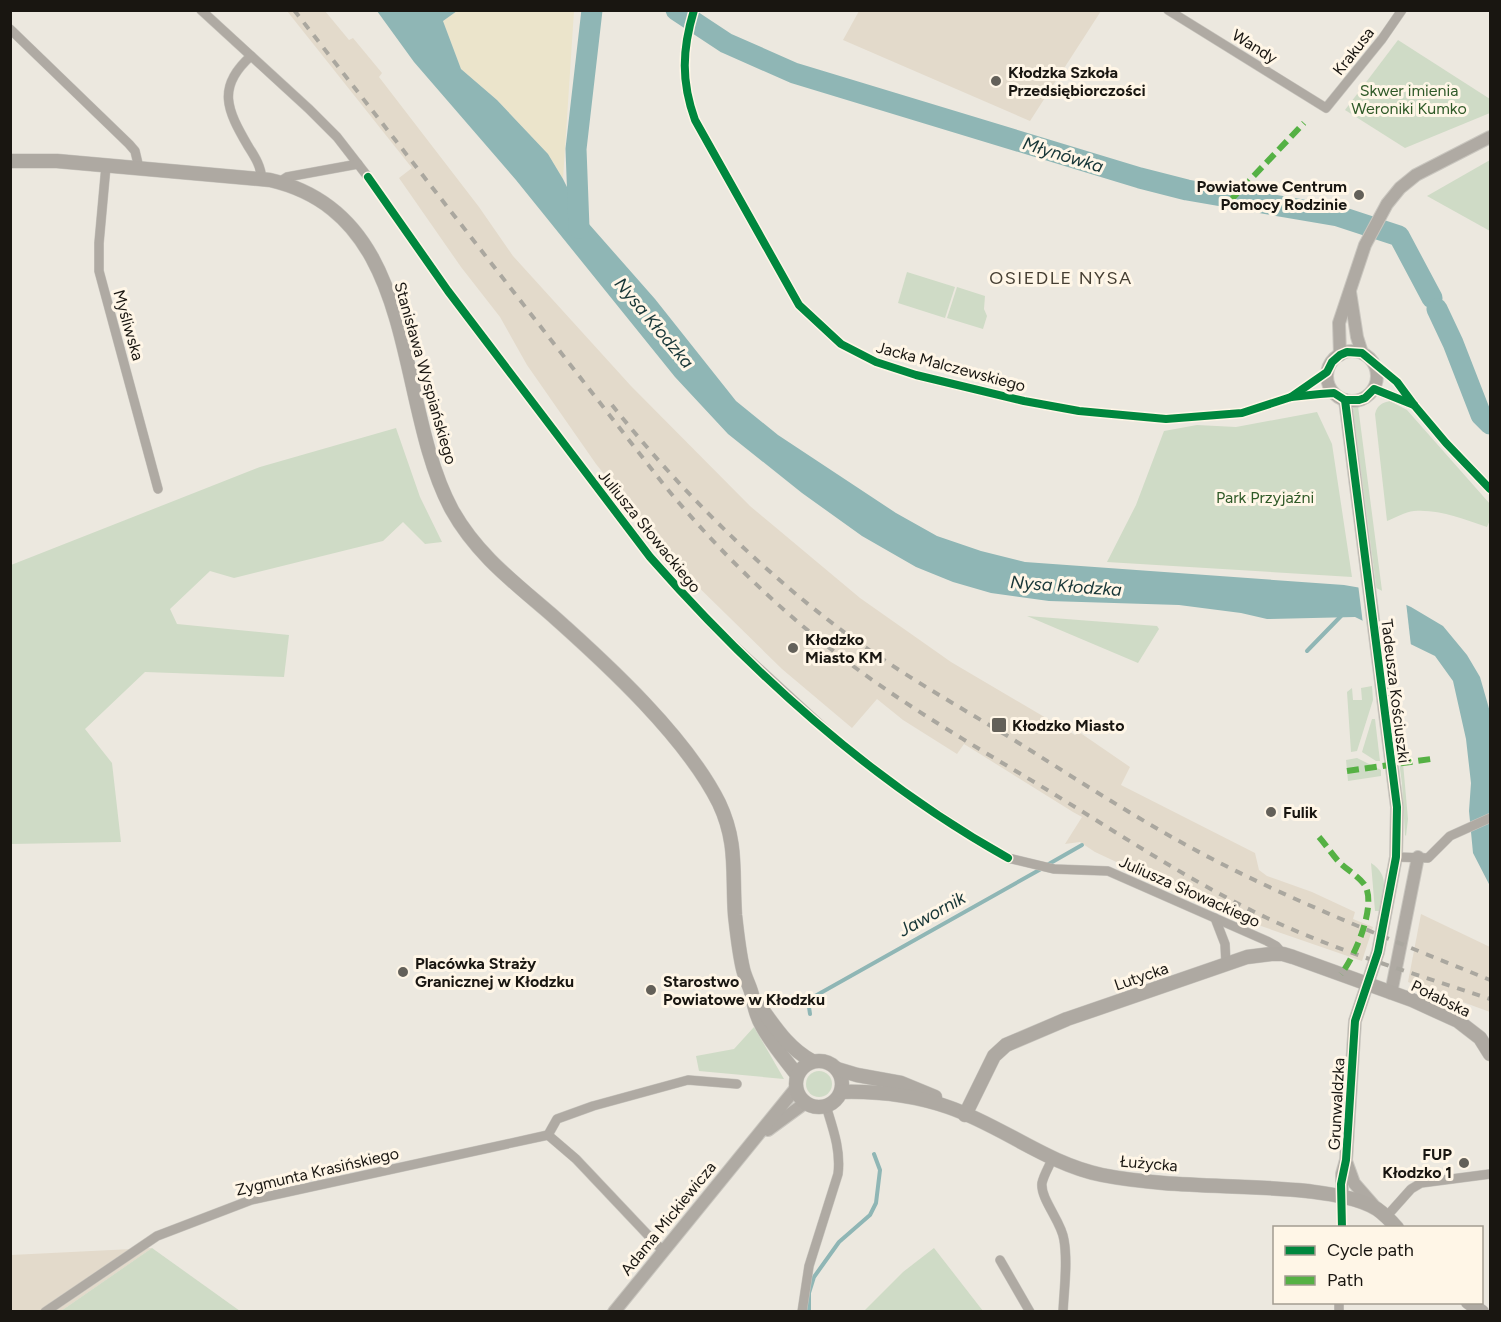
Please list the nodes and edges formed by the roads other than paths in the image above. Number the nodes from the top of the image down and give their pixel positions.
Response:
1 (201, 10) edge
2 (694, 10) edge
3 (1168, 10) edge
4 (1402, 10) edge
5 (10, 29) edge
6 (251, 56) junction
7 (1326, 108) joint
8 (1491, 137) edge
9 (10, 161) edge
10 (358, 164) junction
11 (106, 166) junction
12 (139, 168) junction
13 (262, 180) junction
14 (279, 182) junction
15 (1350, 292) junction
16 (1362, 353) junction
17 (1340, 355) junction
18 (1375, 365) junction
19 (1327, 372) junction
20 (1374, 389) junction
21 (1334, 393) junction
22 (1291, 398) junction
23 (1345, 400) junction
24 (1413, 405) junction
25 (158, 489) dead end
26 (1491, 489) edge
27 (1491, 818) edge
28 (1395, 856) junction
29 (1418, 857) junction
30 (1215, 918) junction
31 (1283, 954) junction
32 (1226, 964) junction
33 (1368, 984) junction
34 (1391, 993) junction
35 (752, 996) junction
36 (1485, 1037) edge
37 (1491, 1054) edge
38 (812, 1061) junction
39 (837, 1069) junction
40 (796, 1081) junction
41 (737, 1084) dead end
42 (841, 1092) junction
43 (805, 1103) junction
44 (826, 1106) junction
45 (949, 1107) junction
46 (965, 1115) junction
47 (549, 1135) junction
48 (749, 1146) junction
49 (1053, 1157) junction
50 (1346, 1160) junction
51 (1491, 1174) edge
52 (1342, 1197) junction
53 (1381, 1213) junction
54 (1342, 1226) edge
55 (1396, 1226) edge
56 (663, 1251) junction
57 (1000, 1260) dead end
58 (45, 1311) edge
59 (614, 1311) edge
60 (802, 1311) edge
61 (1030, 1311) edge
62 (1063, 1311) edge

1 - 6 street, Juliusza Słowackiego
2 - 22 street, Jacka Malczewskiego
3 - 7 street, Wandy
4 - 7 street, Krakusa
5 - 12 street
6 - 10 street, Juliusza Słowackiego
6 - 13 street
8 - 15 street
9 - 11 main road, Stanisława Wyspiańskiego
10 - 14 street
10 - 30 street, Juliusza Słowackiego
11 - 12 main road, Stanisława Wyspiańskiego
11 - 25 street, Myśliwska
12 - 13 main road, Stanisława Wyspiańskiego
13 - 14 main road, Stanisława Wyspiańskiego
14 - 35 main road, Stanisława Wyspiańskiego
15 - 16 street
15 - 17 street
16 - 17 street
16 - 18 street
17 - 19 street
18 - 20 street
18 - 24 street
19 - 21 street
19 - 22 street, Jacka Malczewskiego
20 - 23 street
20 - 24 street
21 - 22 street, Jacka Malczewskiego
21 - 23 street
23 - 28 street, Tadeusza Kościuszki
24 - 26 street
27 - 29 street
28 - 29 street
28 - 33 street, Tadeusza Kościuszki
29 - 34 street
30 - 31 street, Juliusza Słowackiego
30 - 32 street
31 - 32 main road, Lutycka
31 - 33 main road, Lutycka
32 - 46 main road, Lutycka
33 - 34 main road, Połabska
33 - 50 street, Grunwaldzka
34 - 36 main road, Połabska
35 - 38 main road, Stanisława Wyspiańskiego
35 - 40 main road, Stanisława Wyspiańskiego
36 - 37 main road, Połabska
38 - 39 main road
38 - 40 main road
39 - 42 main road
39 - 45 main road
40 - 43 main road
40 - 48 street, Adama Mickiewicza
41 - 47 street
42 - 44 main road
42 - 45 main road
43 - 44 main road
43 - 48 street, Adama Mickiewicza
44 - 60 street
45 - 46 main road, Łużycka
46 - 49 main road, Łużycka
47 - 56 street
47 - 58 street, Zygmunta Krasińskiego
48 - 56 street, Adama Mickiewicza
49 - 52 main road, Łużycka
49 - 62 street
50 - 52 street, Grunwaldzka
50 - 53 street, Grunwaldzka
51 - 53 street
52 - 53 main road, Łużycka
52 - 54 street, Grunwaldzka
53 - 55 main road
56 - 59 street, Adama Mickiewicza
57 - 61 street

